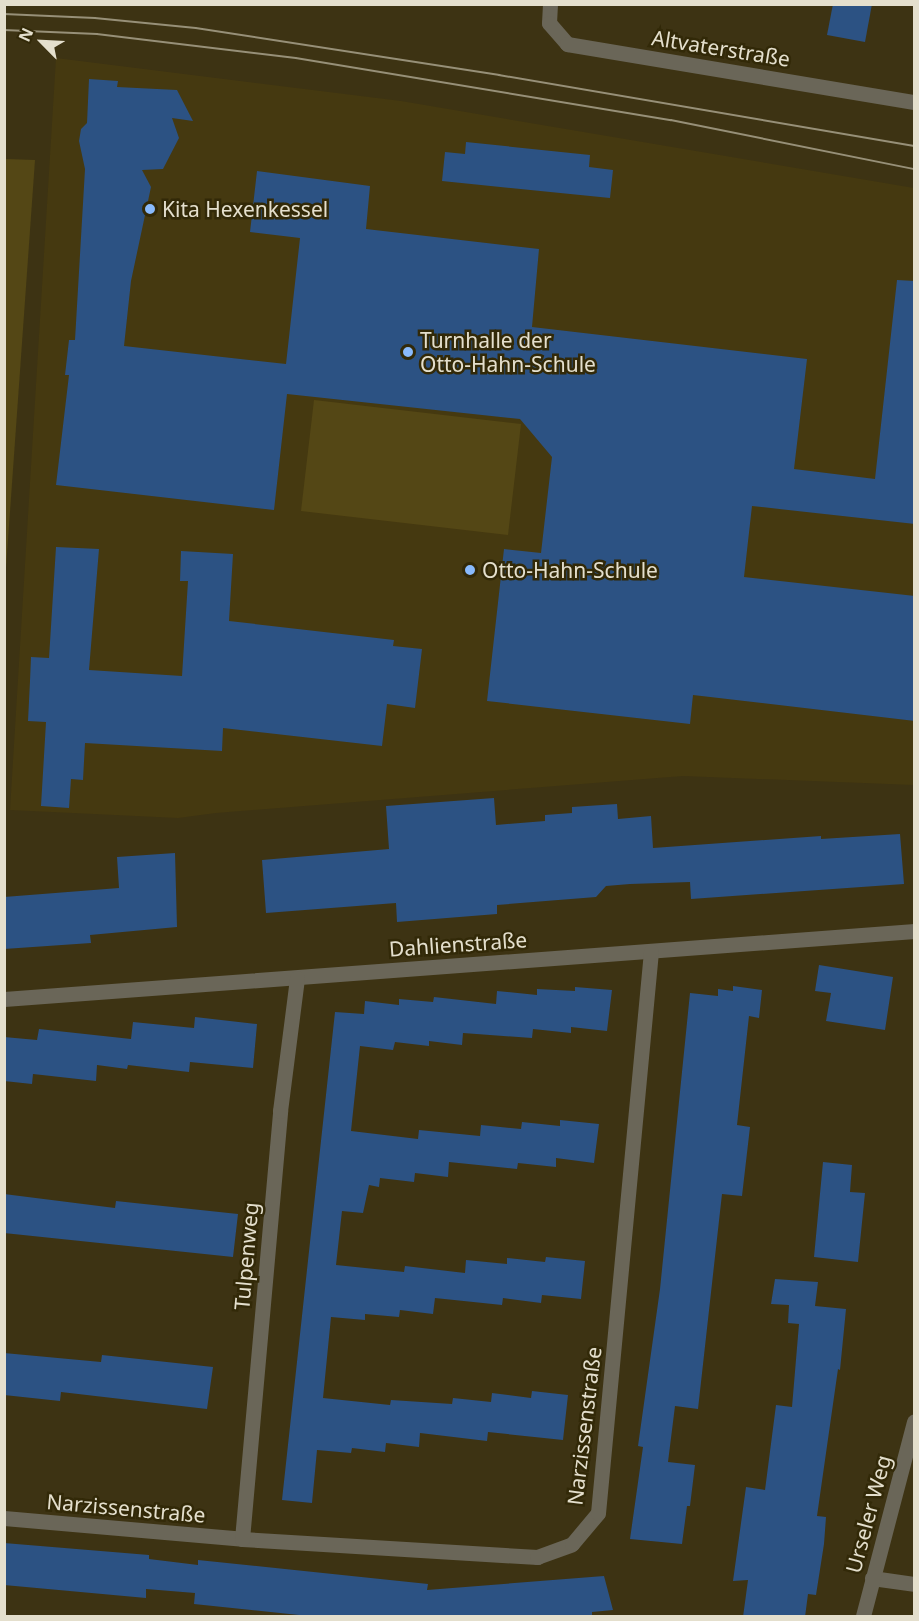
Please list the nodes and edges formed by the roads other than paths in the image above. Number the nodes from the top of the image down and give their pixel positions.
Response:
1 (550, 4) edge
2 (915, 102) edge
3 (915, 931) edge
4 (651, 951) junction
5 (297, 978) junction
6 (4, 999) edge
7 (915, 1422) edge
8 (4, 1518) edge
9 (242, 1539) junction
10 (872, 1578) junction
11 (915, 1584) edge
12 (863, 1617) edge

1 - 2 street, Altvaterstraße
3 - 4 street, Dahlienstraße
4 - 5 street, Dahlienstraße
4 - 9 street, Narzissenstraße
5 - 6 street, Dahlienstraße
5 - 9 street, Tulpenweg
7 - 10 street, Urseler Weg
8 - 9 street, Narzissenstraße
10 - 11 street
10 - 12 street, Urseler Weg

